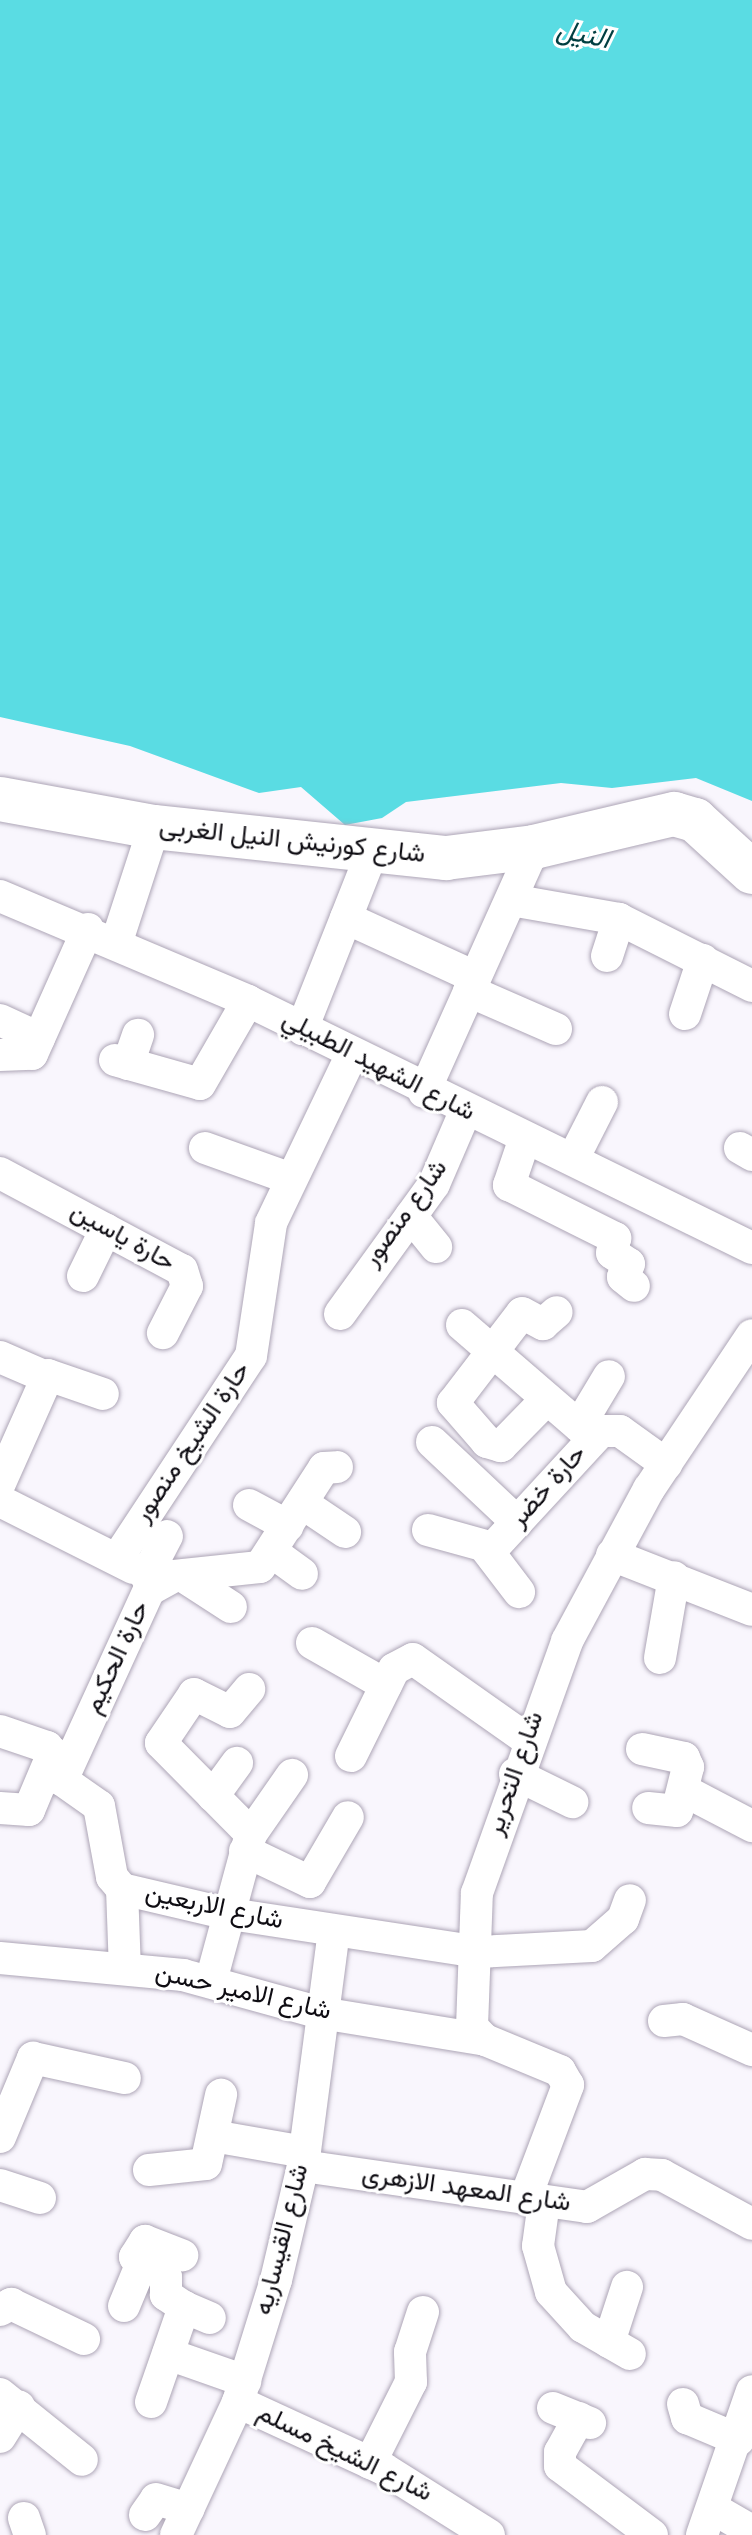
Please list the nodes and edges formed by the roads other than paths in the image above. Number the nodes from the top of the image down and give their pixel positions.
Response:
1 (0, 799) edge
2 (154, 827) junction
3 (534, 847) junction
4 (371, 855) junction
5 (752, 872) edge
6 (0, 896) edge
7 (511, 900) junction
8 (346, 918) junction
9 (619, 919) junction
10 (103, 935) junction
11 (607, 956) dead end
12 (703, 960) junction
13 (472, 984) junction
14 (752, 986) edge
15 (248, 1001) junction
16 (685, 1014) dead end
17 (0, 1020) edge
18 (302, 1029) junction
19 (556, 1029) dead end
20 (39, 1038) junction
21 (3, 1053) edge
22 (127, 1053) dead end
23 (352, 1054) junction
24 (424, 1092) junction
25 (602, 1102) dead end
26 (465, 1112) junction
27 (525, 1138) junction
28 (205, 1148) dead end
29 (573, 1159) junction
30 (0, 1173) edge
31 (289, 1178) junction
32 (411, 1216) junction
33 (106, 1229) junction
34 (436, 1247) dead end
35 (752, 1248) edge
36 (83, 1276) dead end
37 (634, 1286) dead end
38 (557, 1312) dead end
39 (340, 1314) dead end
40 (462, 1325) dead end
41 (163, 1333) dead end
42 (750, 1341) edge
43 (492, 1351) junction
44 (0, 1357) edge
45 (609, 1376) dead end
46 (46, 1377) junction
47 (103, 1394) dead end
48 (547, 1399) junction
49 (586, 1432) junction
50 (432, 1442) dead end
51 (666, 1464) junction
52 (337, 1467) dead end
53 (0, 1483) edge
54 (0, 1501) edge
55 (249, 1505) dead end
56 (517, 1522) junction
57 (287, 1527) junction
58 (428, 1530) dead end
59 (345, 1532) dead end
60 (167, 1536) dead end
61 (487, 1550) junction
62 (612, 1555) junction
63 (117, 1559) junction
64 (302, 1574) dead end
65 (674, 1577) junction
66 (162, 1578) junction
67 (519, 1592) dead end
68 (231, 1607) dead end
69 (752, 1610) edge
70 (312, 1643) dead end
71 (660, 1658) dead end
72 (386, 1685) junction
73 (249, 1689) dead end
74 (0, 1731) edge
75 (528, 1740) junction
76 (642, 1749) dead end
77 (351, 1756) dead end
78 (237, 1763) dead end
79 (57, 1767) junction
80 (515, 1774) junction
81 (292, 1775) dead end
82 (683, 1790) junction
83 (213, 1796) junction
84 (572, 1802) dead end
85 (0, 1808) edge
86 (648, 1808) dead end
87 (348, 1817) dead end
88 (752, 1826) edge
89 (257, 1836) junction
90 (122, 1889) junction
91 (630, 1900) dead end
92 (224, 1913) junction
93 (334, 1931) junction
94 (478, 1952) junction
95 (0, 1958) edge
96 (125, 1969) junction
97 (211, 1981) junction
98 (321, 2013) junction
99 (664, 2021) dead end
100 (485, 2040) junction
101 (752, 2050) edge
102 (125, 2078) dead end
103 (9, 2082) edge
104 (221, 2095) dead end
105 (213, 2136) junction
106 (0, 2137) edge
107 (304, 2159) junction
108 (149, 2170) dead end
109 (0, 2185) edge
110 (40, 2198) dead end
111 (534, 2201) junction
112 (752, 2224) edge
113 (182, 2255) dead end
114 (141, 2265) junction
115 (627, 2287) dead end
116 (124, 2306) dead end
117 (0, 2310) edge
118 (423, 2312) dead end
119 (84, 2339) dead end
120 (168, 2354) junction
121 (241, 2391) junction
122 (752, 2391) edge
123 (9, 2400) edge
124 (151, 2402) dead end
125 (683, 2404) dead end
126 (574, 2416) dead end
127 (0, 2437) edge
128 (739, 2440) junction
129 (82, 2460) dead end
130 (370, 2463) junction
131 (145, 2515) dead end
132 (182, 2522) edge
133 (708, 2522) edge
134 (752, 2531) edge
135 (489, 2535) edge
136 (652, 2535) edge

1 - 2 street, شارع كورنيش النيل الغربى
2 - 4 street, شارع كورنيش النيل الغربى
2 - 10 street
3 - 4 street, شارع كورنيش النيل الغربى
3 - 5 street, شارع كورنيش النيل الغربى
3 - 7 street
4 - 8 street
6 - 10 street, شارع الشهيد الطبيلي
7 - 9 street
7 - 13 street
8 - 13 street
8 - 18 street
9 - 11 street
9 - 12 street
10 - 15 street, شارع الشهيد الطبيلي
10 - 20 street
12 - 14 street
12 - 16 street
13 - 19 street
13 - 24 street
15 - 18 street, شارع الشهيد الطبيلي
15 - 22 street
17 - 20 street
18 - 23 street, شارع الشهيد الطبيلي
20 - 21 street
23 - 24 street, شارع الشهيد الطبيلي
23 - 31 street, حارة الشيخ منصور
24 - 26 street, شارع الشهيد الطبيلي
25 - 29 street
26 - 27 street, شارع الشهيد الطبيلي
26 - 32 street, شارع منصور
27 - 29 street, شارع الشهيد الطبيلي
27 - 37 street
28 - 31 street
29 - 35 street, شارع الشهيد الطبيلي
30 - 33 street, حارة ياسين
31 - 63 street, حارة الشيخ منصور
32 - 34 street
32 - 39 street, شارع منصور
33 - 36 street
33 - 41 street, حارة ياسين
38 - 43 street
40 - 43 street
42 - 51 street, شارع التحرير
43 - 48 street
43 - 48 street
44 - 46 street
45 - 49 street
46 - 47 street
46 - 53 street
48 - 49 street
49 - 51 street, حارة خضر
49 - 56 street, حارة خضر
50 - 56 street
51 - 62 street, شارع التحرير
52 - 57 street
54 - 63 street
55 - 57 street
56 - 61 street, حارة خضر
57 - 59 street
57 - 64 street
57 - 66 street
58 - 61 street, حارة خضر
60 - 66 street, حارة الحكيم
61 - 67 street
62 - 65 street
62 - 75 street, شارع التحرير
63 - 66 street
65 - 69 street
65 - 71 street
66 - 68 street
66 - 79 street, حارة الحكيم
70 - 72 street
72 - 75 street
72 - 77 street
73 - 83 street
74 - 79 street, شارع الاربعين
75 - 80 street, شارع التحرير
76 - 82 street
78 - 83 street
79 - 85 street, حارة الحكيم
79 - 90 street, شارع الاربعين
80 - 84 street
80 - 94 street, شارع التحرير
81 - 89 street
82 - 86 street
82 - 88 street
83 - 89 street
87 - 89 street
89 - 92 street
90 - 92 street, شارع الاربعين
90 - 96 street
91 - 94 street, شارع الاربعين
92 - 93 street, شارع الاربعين
92 - 97 street
93 - 94 street, شارع الاربعين
93 - 98 street, شارع القيساريه
94 - 100 street, شارع التحرير
95 - 96 street, شارع الامير حسن
96 - 97 street, شارع الامير حسن
97 - 98 street, شارع الامير حسن
98 - 100 street, شارع الامير حسن
98 - 107 street, شارع القيساريه
99 - 101 street
100 - 111 street
102 - 103 street
103 - 106 street
104 - 105 street
105 - 107 street, شارع المعهد الازهرى
105 - 108 street
107 - 111 street, شارع المعهد الازهرى
107 - 121 street, شارع القيساريه
109 - 110 street
111 - 112 street, شارع المعهد الازهرى
111 - 115 street
113 - 114 street
114 - 116 street
114 - 120 street
117 - 119 street
118 - 130 street
120 - 121 street, شارع الشيخ مسلم
120 - 124 street
121 - 130 street, شارع الشيخ مسلم
121 - 132 street, شارع القيساريه
122 - 128 street
123 - 127 street
123 - 129 street
125 - 128 street
126 - 136 street
128 - 133 street
130 - 135 street, شارع الشيخ مسلم
131 - 132 street
133 - 134 street

